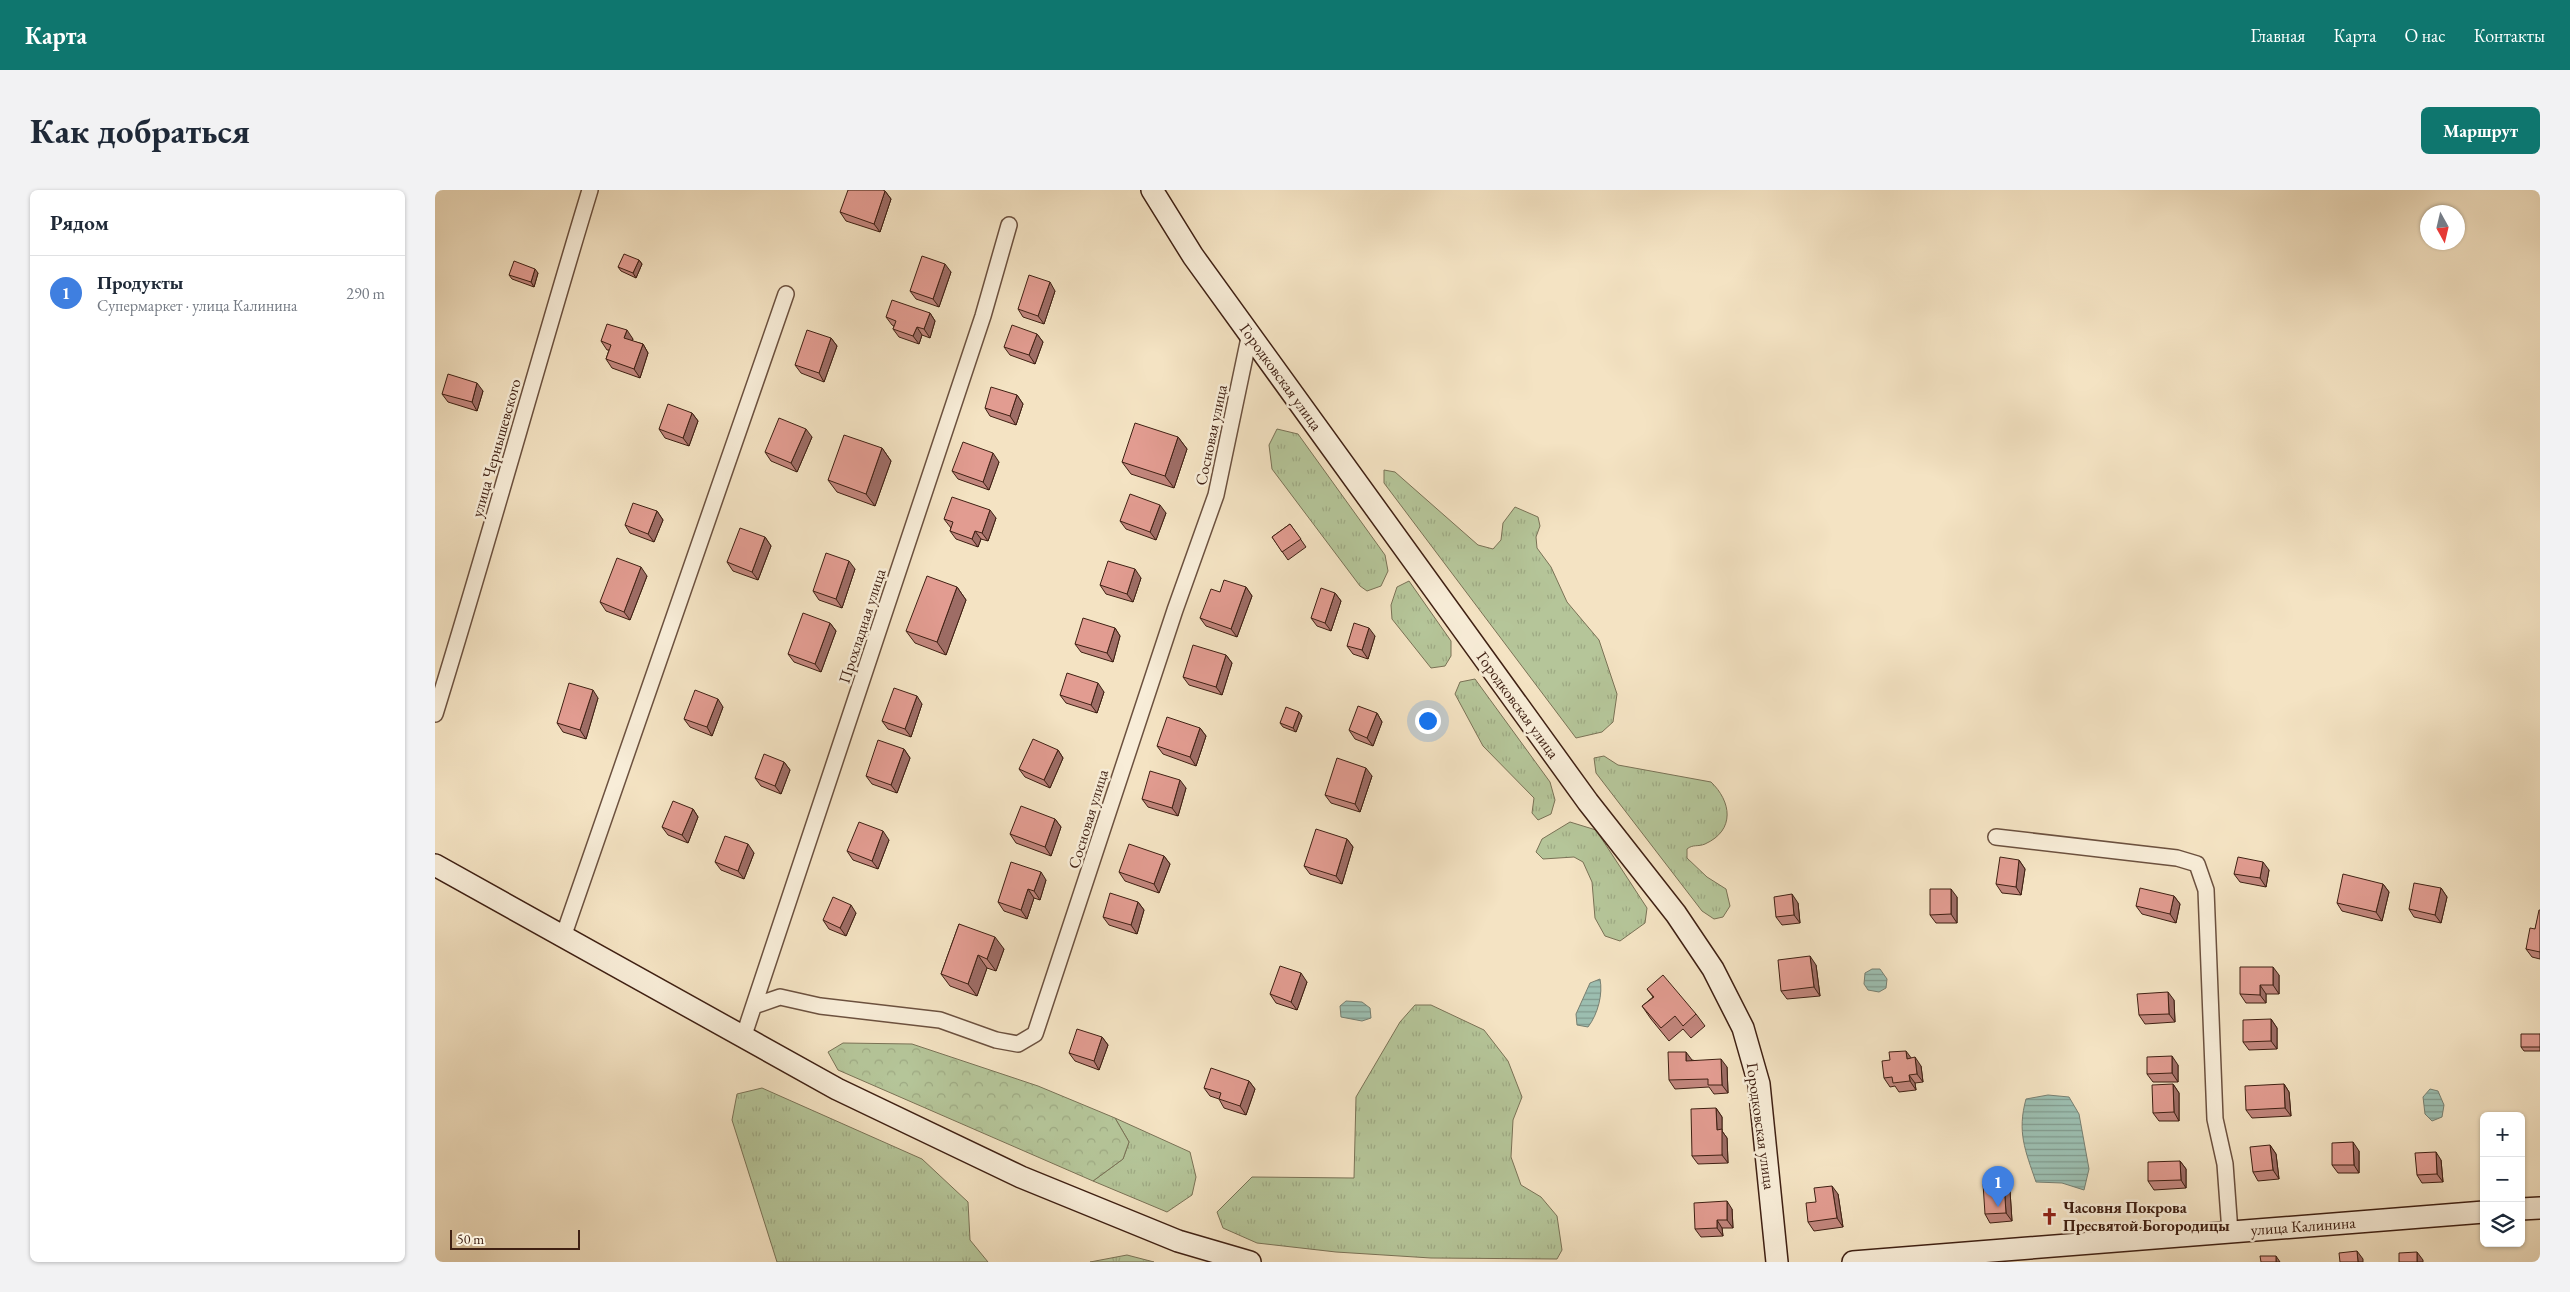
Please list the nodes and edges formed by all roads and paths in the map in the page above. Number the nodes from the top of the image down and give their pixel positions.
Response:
1 (590, 190) edge
2 (1152, 190) edge
3 (1009, 225) dead end
4 (786, 294) dead end
5 (1250, 334) junction
6 (435, 714) edge
7 (1996, 837) dead end
8 (435, 864) edge
9 (563, 937) junction
10 (754, 1006) junction
11 (743, 1038) junction
12 (2540, 1208) edge
13 (2525, 1209) edge
14 (2480, 1212) edge
15 (2230, 1232) junction
16 (1250, 1262) edge
17 (1777, 1262) edge
18 (1853, 1262) edge

1 - 6 street, улица Чернышевского
2 - 5 main road, Городковская улица
3 - 10 street, Прохладная улица
4 - 9 street
5 - 10 street, Сосновая улица
5 - 17 main road, Городковская улица
7 - 15 street
8 - 9 main road
9 - 11 main road
10 - 11 street, Прохладная улица
11 - 16 main road
12 - 13 main road
14 - 15 main road, улица Калинина
15 - 18 main road, улица Калинина

